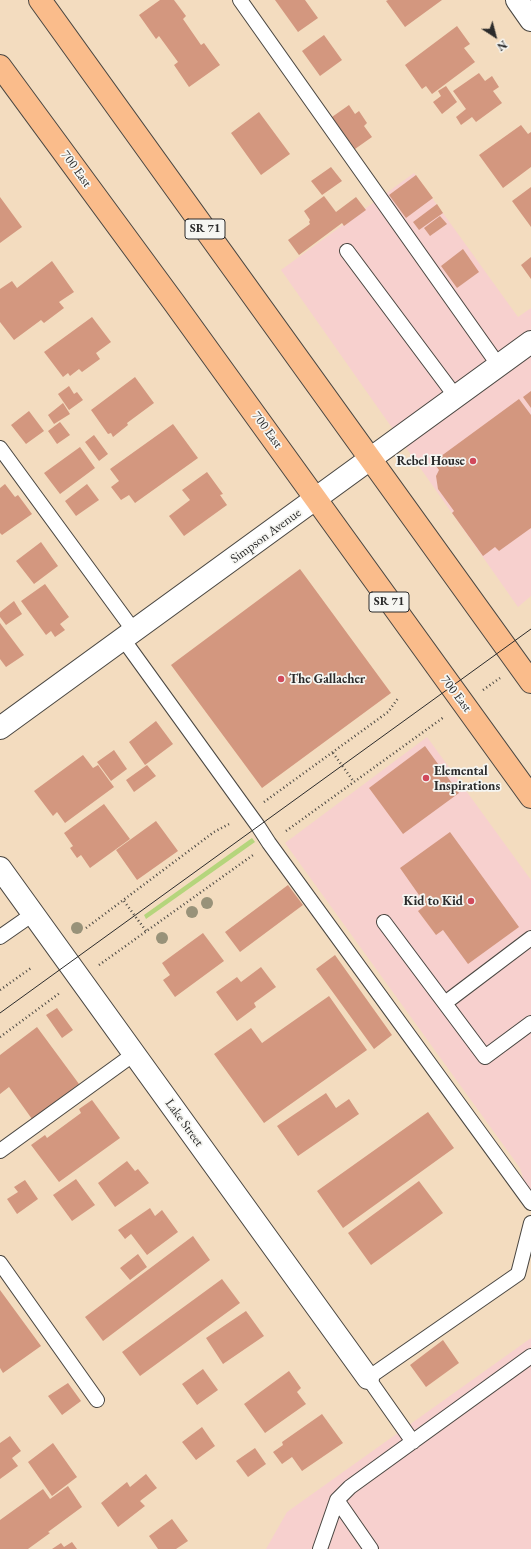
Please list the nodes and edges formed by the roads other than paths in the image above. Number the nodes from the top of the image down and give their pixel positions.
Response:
1 (40, 0) edge
2 (240, 0) edge
3 (517, 0) edge
4 (531, 20) edge
5 (0, 66) edge
6 (348, 251) dead end
7 (531, 342) edge
8 (499, 366) junction
9 (456, 397) junction
10 (0, 448) edge
11 (371, 459) junction
12 (316, 499) junction
13 (128, 635) junction
14 (531, 682) edge
15 (0, 728) edge
16 (531, 797) edge
17 (0, 868) edge
18 (33, 914) junction
19 (384, 922) dead end
20 (0, 937) edge
21 (531, 938) edge
22 (444, 1003) junction
23 (531, 1023) edge
24 (134, 1054) junction
25 (0, 1151) edge
26 (531, 1203) edge
27 (531, 1224) edge
28 (0, 1264) edge
29 (531, 1356) edge
30 (368, 1378) junction
31 (97, 1400) dead end
32 (412, 1442) junction
33 (337, 1500) junction
34 (320, 1549) edge
35 (371, 1549) edge

1 - 11 main road, SR 71
2 - 8 lane
3 - 4 street
5 - 12 main road, 700 East / SR 71
6 - 9 lane
7 - 8 street, Simpson Avenue
8 - 9 street, Simpson Avenue
9 - 11 street, Simpson Avenue
10 - 13 lane
11 - 12 street, Simpson Avenue
11 - 14 main road, SR 71
12 - 13 street, Simpson Avenue
12 - 16 main road, 700 East / SR 71
13 - 15 street, Simpson Avenue
13 - 26 lane
17 - 18 street, Lake Street
18 - 20 lane
18 - 24 street, Lake Street
19 - 22 lane
21 - 22 lane
22 - 23 lane
24 - 25 lane
24 - 30 street, Lake Street
27 - 30 lane
28 - 31 lane
29 - 32 lane
30 - 32 lane
32 - 33 lane
33 - 34 lane
33 - 35 lane

